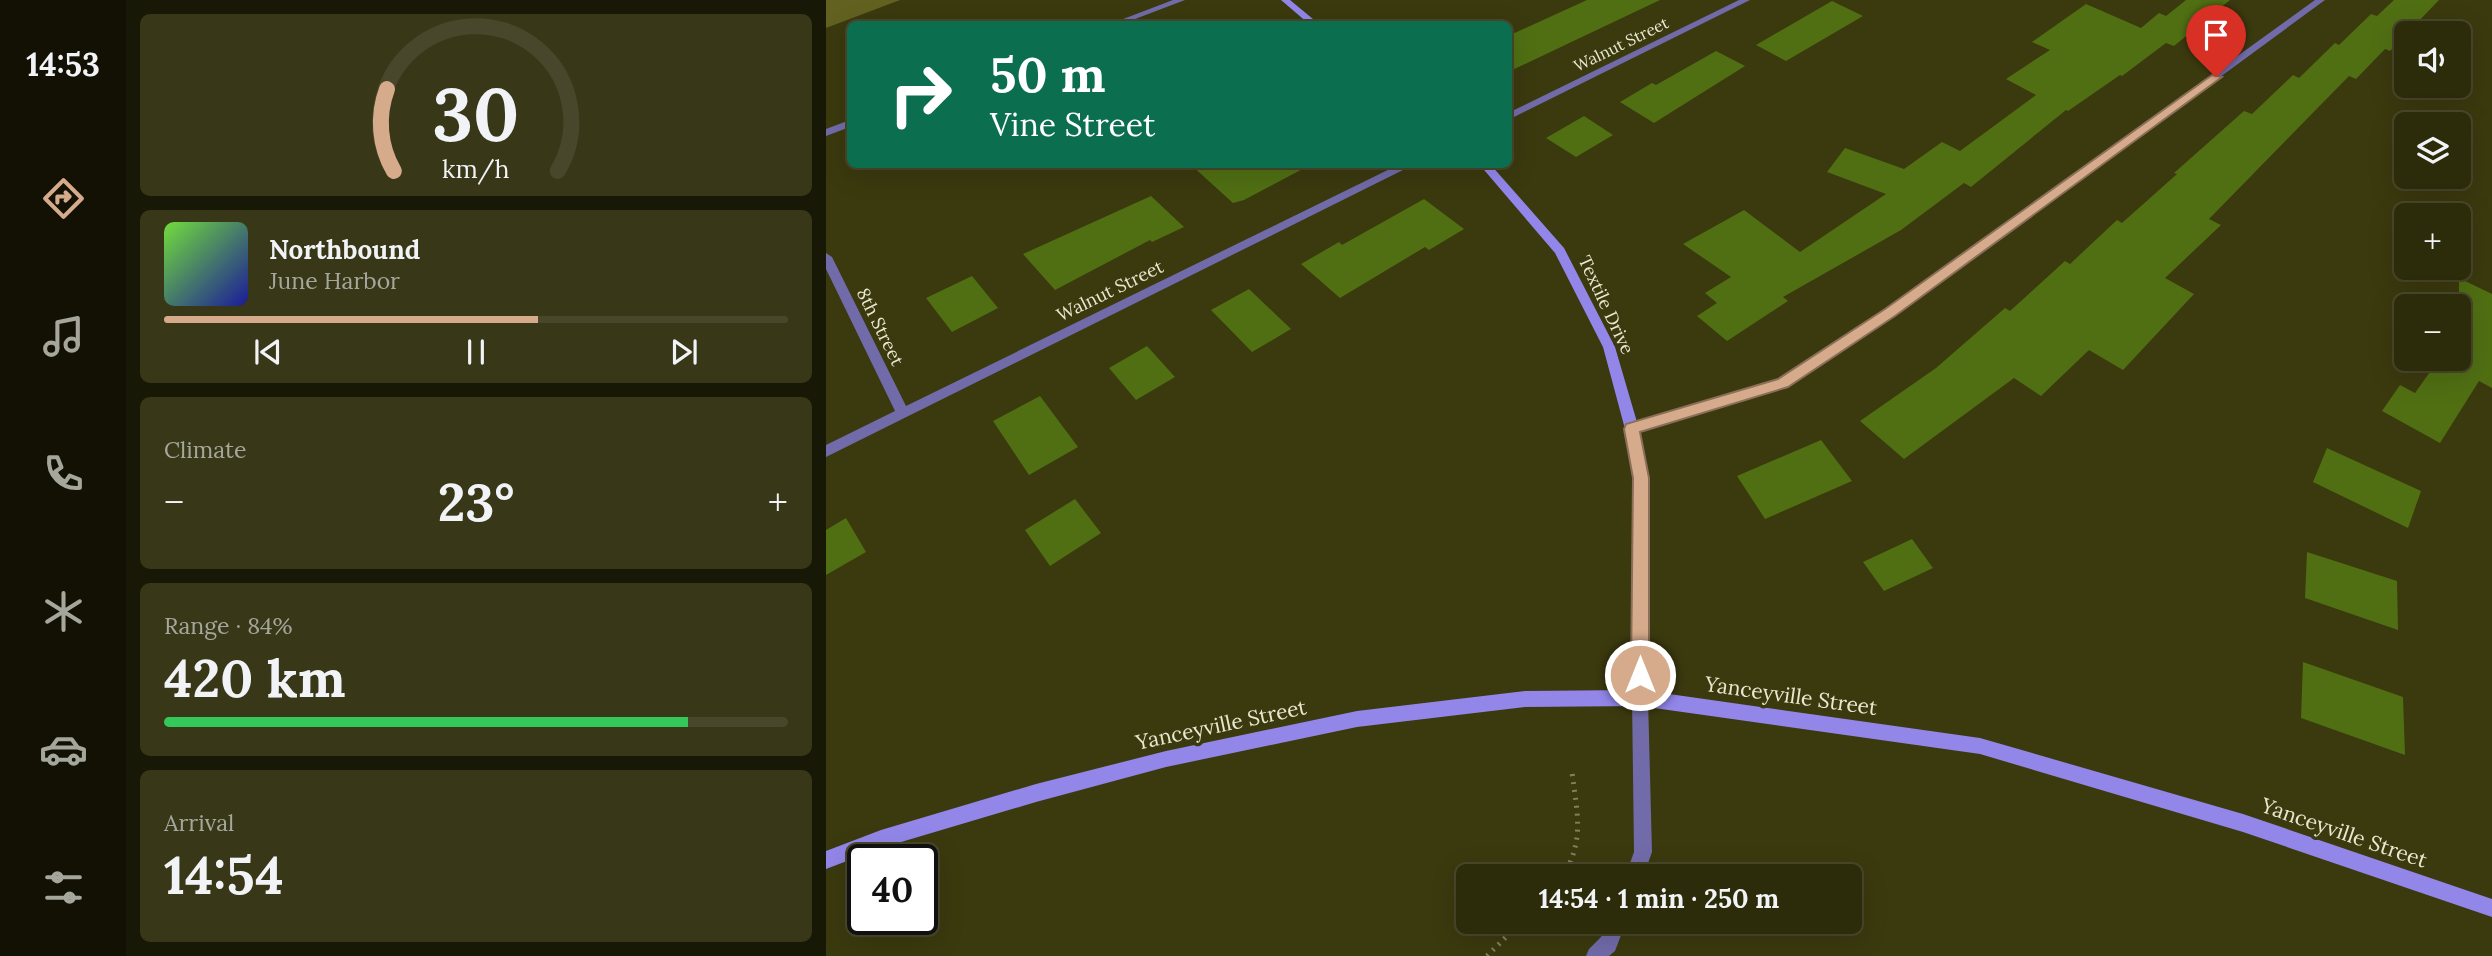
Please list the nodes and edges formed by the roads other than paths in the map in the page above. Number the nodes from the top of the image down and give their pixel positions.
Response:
1 (1181, 0) edge
2 (1285, 0) edge
3 (1746, 0) edge
4 (2321, 0) edge
5 (1123, 21) edge
6 (1310, 21) edge
7 (1512, 115) edge
8 (847, 124) edge
9 (826, 132) edge
10 (1402, 168) edge
11 (1487, 168) edge
12 (826, 257) edge
13 (903, 413) junction
14 (1632, 429) junction
15 (826, 451) edge
16 (1640, 698) junction
17 (826, 860) edge
18 (1639, 864) edge
19 (2492, 908) edge
20 (1612, 934) edge
21 (1596, 956) edge

1 - 5 street
2 - 6 main road
3 - 7 street, Walnut Street
4 - 14 street
8 - 9 street
10 - 13 street, Walnut Street
11 - 14 main road, Textile Drive
12 - 13 street, 8th Street
13 - 15 street, Walnut Street
14 - 16 main road, Textile Drive
16 - 17 main road, Yanceyville Street
16 - 18 street
16 - 19 main road, Yanceyville Street
20 - 21 street

